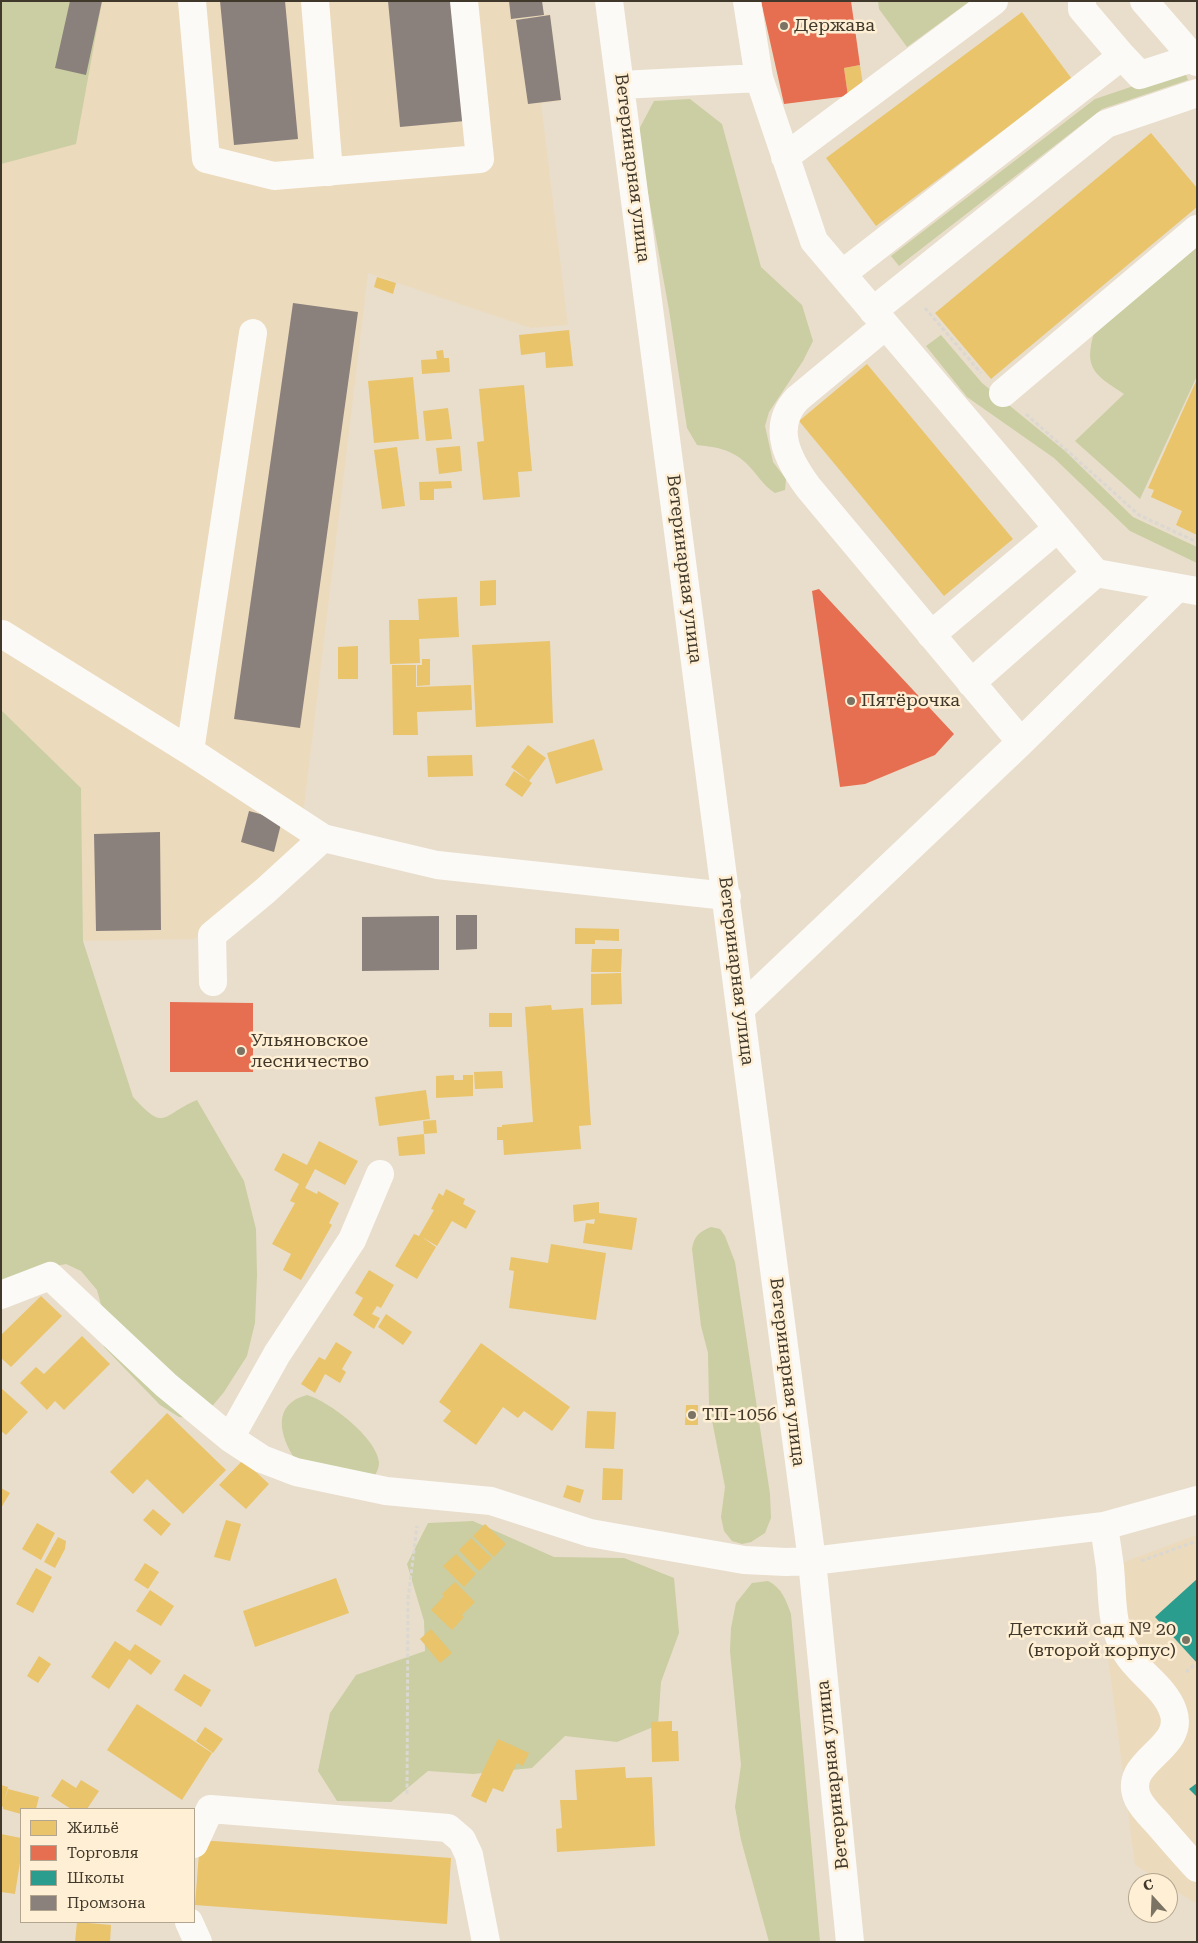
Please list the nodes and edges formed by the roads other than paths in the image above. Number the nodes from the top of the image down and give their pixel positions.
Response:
1 (192, 1) edge
2 (315, 1) edge
3 (464, 1) edge
4 (609, 1) edge
5 (747, 1) edge
6 (994, 1) edge
7 (1082, 1) edge
8 (1144, 1) edge
9 (1122, 56) junction
10 (1195, 60) edge
11 (759, 78) junction
12 (621, 85) junction
13 (1197, 93) edge
14 (785, 157) junction
15 (329, 172) junction
16 (1197, 229) edge
17 (842, 274) junction
18 (879, 318) junction
19 (253, 333) dead end
20 (1003, 393) road end
21 (1058, 528) junction
22 (1096, 573) junction
23 (1187, 590) edge
24 (2, 634) edge
25 (931, 635) junction
26 (971, 683) junction
27 (1021, 742) junction
28 (190, 751) junction
29 (323, 838) junction
30 (726, 896) junction
31 (213, 982) dead end
32 (741, 1008) junction
33 (380, 1174) dead end
34 (1, 1294) edge
35 (230, 1438) junction
36 (1197, 1500) edge
37 (1104, 1526) junction
38 (812, 1561) junction
39 (195, 1842) edge
40 (1197, 1868) edge
41 (189, 1923) edge
42 (198, 1942) edge
43 (486, 1942) edge
44 (850, 1942) edge

1 - 15 street
2 - 15 street
3 - 15 street
4 - 12 street, Ветеринарная улица
5 - 11 street
6 - 14 street
7 - 9 street
8 - 10 street
9 - 10 street
9 - 17 street
11 - 12 street
11 - 14 street
12 - 30 street, Ветеринарная улица
13 - 18 street
14 - 17 street
16 - 20 street
17 - 18 street
18 - 21 street
18 - 25 street
19 - 28 street
21 - 22 street
21 - 25 street
22 - 23 street
22 - 26 street
23 - 27 street
24 - 28 street
25 - 26 street
26 - 27 street
27 - 32 street
28 - 29 street
29 - 30 street
29 - 31 street
30 - 32 street, Ветеринарная улица
32 - 38 street, Ветеринарная улица
33 - 35 street
34 - 35 street
35 - 38 street
36 - 37 street
37 - 38 street
37 - 40 street
38 - 44 street, Ветеринарная улица
39 - 43 street
41 - 42 street

